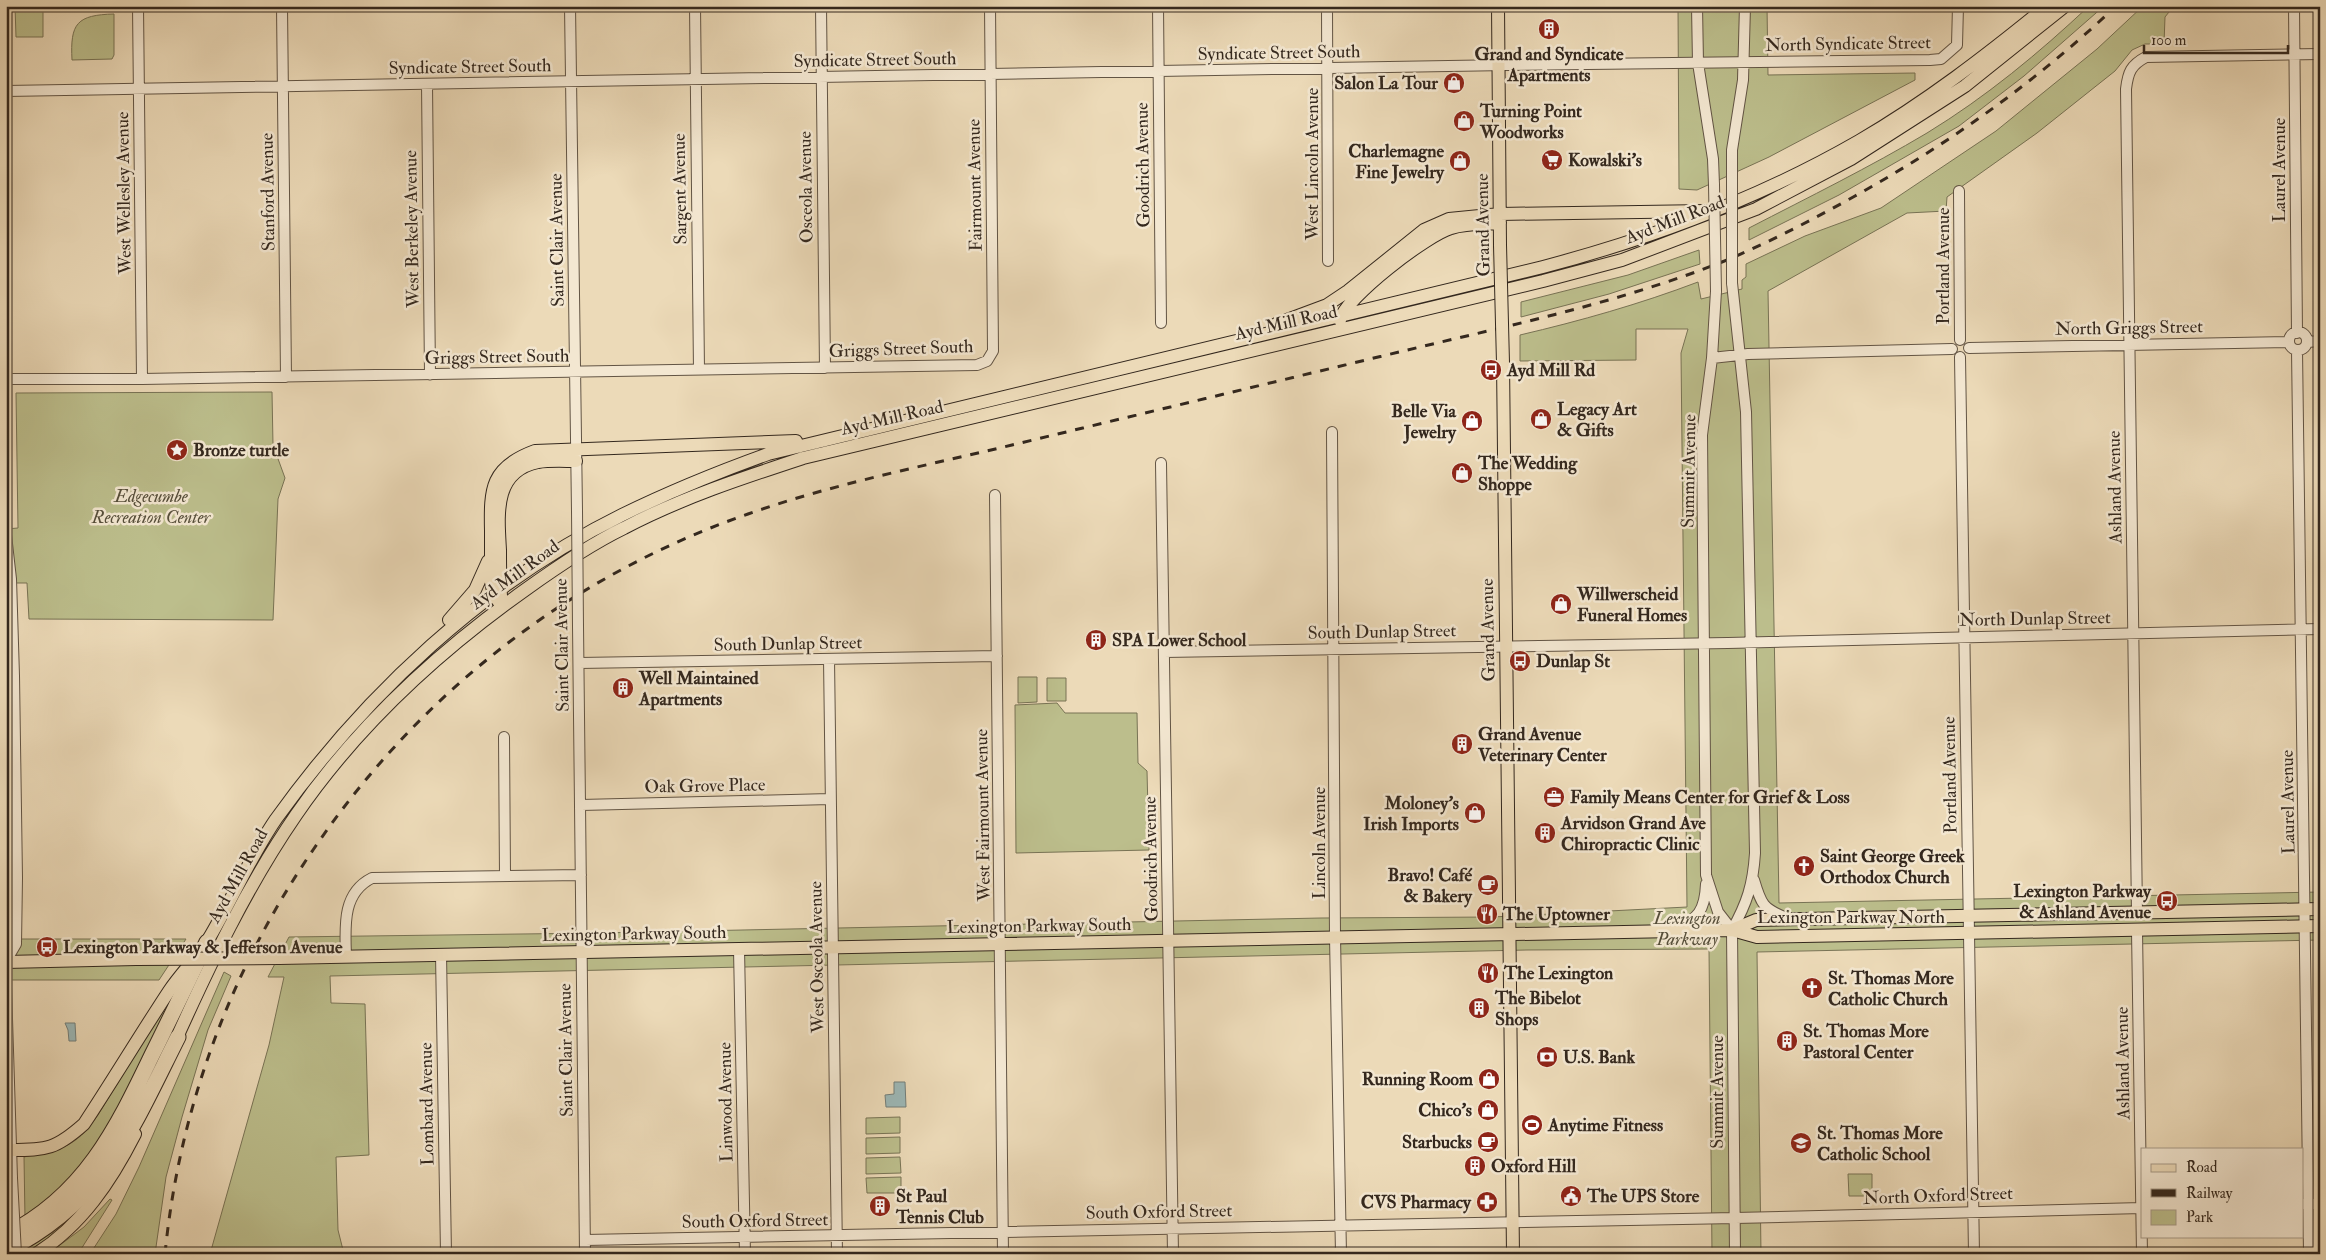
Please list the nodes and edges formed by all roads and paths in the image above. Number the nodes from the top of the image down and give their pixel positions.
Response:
1 (138, 6) edge
2 (282, 6) edge
3 (570, 6) edge
4 (694, 6) edge
5 (821, 6) edge
6 (990, 6) edge
7 (1158, 6) edge
8 (1327, 6) edge
9 (1498, 6) edge
10 (1697, 6) edge
11 (1745, 6) edge
12 (1958, 6) edge
13 (2037, 6) edge
14 (2047, 6) edge
15 (2066, 6) edge
16 (2294, 6) edge
17 (2001, 44) junction
18 (2320, 54) edge
19 (2294, 55) junction
20 (1698, 62) junction
21 (1743, 62) junction
22 (1498, 65) junction
23 (1328, 68) junction
24 (1158, 71) junction
25 (990, 74) junction
26 (821, 77) junction
27 (695, 79) junction
28 (571, 81) junction
29 (427, 84) junction
30 (283, 86) junction
31 (139, 88) junction
32 (6, 91) edge
33 (1959, 191) dead end
34 (1716, 210) junction
35 (1500, 218) junction
36 (1328, 261) dead end
37 (1341, 317) junction
38 (1161, 323) dead end
39 (1338, 330) junction
40 (2297, 333) junction
41 (1240, 340) junction
42 (1960, 340) junction
43 (2320, 341) edge
44 (2289, 342) junction
45 (2307, 342) junction
46 (2130, 344) junction
47 (1969, 348) junction
48 (2297, 350) junction
49 (1956, 353) junction
50 (1739, 354) junction
51 (1712, 358) junction
52 (987, 361) joint
53 (824, 368) junction
54 (699, 370) junction
55 (575, 372) junction
56 (430, 375) junction
57 (286, 377) junction
58 (142, 379) junction
59 (6, 380) edge
60 (1332, 432) dead end
61 (821, 440) junction
62 (576, 455) junction
63 (1161, 463) dead end
64 (995, 495) dead end
65 (7, 540) edge
66 (490, 556) junction
67 (8, 570) edge
68 (497, 592) junction
69 (502, 606) junction
70 (2301, 629) junction
71 (2320, 629) edge
72 (2133, 633) junction
73 (1965, 637) junction
74 (1751, 642) junction
75 (1705, 643) junction
76 (1506, 646) junction
77 (1334, 650) junction
78 (1164, 652) junction
79 (998, 656) junction
80 (829, 659) junction
81 (579, 663) junction
82 (408, 668) junction
83 (504, 737) dead end
84 (830, 799) junction
85 (581, 805) junction
86 (505, 875) junction
87 (581, 875) junction
88 (1706, 875) junction
89 (1754, 880) junction
90 (2320, 909) edge
91 (2306, 910) junction
92 (2137, 913) junction
93 (1968, 917) junction
94 (1790, 919) junction
95 (2305, 926) junction
96 (2320, 926) edge
97 (1732, 930) junction
98 (1674, 931) junction
99 (2137, 931) junction
100 (1509, 934) junction
101 (1968, 934) junction
102 (1335, 938) junction
103 (1170, 941) junction
104 (207, 942) junction
105 (1001, 944) junction
106 (833, 947) junction
107 (739, 949) junction
108 (582, 952) junction
109 (440, 954) junction
110 (346, 956) junction
111 (6, 961) edge
112 (6, 987) edge
113 (178, 1037) junction
114 (11, 1150) junction
115 (2141, 1153) edge
116 (2305, 1204) edge
117 (2320, 1204) edge
118 (2141, 1208) edge
119 (1974, 1211) junction
120 (1734, 1218) junction
121 (1513, 1221) junction
122 (1341, 1225) junction
123 (1173, 1228) junction
124 (1003, 1232) junction
125 (6, 1234) edge
126 (837, 1235) junction
127 (745, 1237) junction
128 (2142, 1238) edge
129 (585, 1240) junction
130 (6, 1251) edge
131 (16, 1254) edge
132 (36, 1254) edge
133 (446, 1254) edge
134 (585, 1254) edge
135 (745, 1254) edge
136 (837, 1254) edge
137 (1003, 1254) edge
138 (1173, 1254) edge
139 (1341, 1254) edge
140 (1513, 1254) edge
141 (1735, 1254) edge
142 (1974, 1254) edge
143 (2142, 1254) edge
144 (2309, 1254) edge

1 - 31 street, West Wellesley Avenue
2 - 30 street, Stanford Avenue
3 - 28 street, Saint Clair Avenue
4 - 27 street, Sargent Avenue
5 - 26 street, Osceola Avenue
6 - 25 street, Fairmount Avenue
7 - 24 street, Goodrich Avenue
8 - 23 street, West Lincoln Avenue
9 - 22 main road, Grand Avenue
10 - 20 street, Summit Avenue
11 - 21 street, Summit Avenue
12 - 21 street, North Syndicate Street
13 - 17 main road
14 - 17 main road, Ayd Mill Road
15 - 39 main road, Ayd Mill Road
16 - 19 street, Laurel Avenue
17 - 34 main road, Ayd Mill Road
18 - 19 street
19 - 40 street, Laurel Avenue
19 - 46 street, Ashland Avenue
20 - 21 street, Syndicate Street South
20 - 22 street, Syndicate Street South
20 - 51 street, Summit Avenue, bridge
21 - 50 street, Summit Avenue, bridge
22 - 23 street, Syndicate Street South
22 - 35 main road, Grand Avenue
23 - 24 street, Syndicate Street South
23 - 36 street, West Lincoln Avenue
24 - 25 street, Syndicate Street South
24 - 38 street, Goodrich Avenue
25 - 26 street, Syndicate Street South
25 - 52 street, Fairmount Avenue
26 - 27 street, Syndicate Street South
26 - 53 street, Osceola Avenue
27 - 28 street, Syndicate Street South
27 - 54 street, Sargent Avenue
28 - 29 street, Syndicate Street South
28 - 55 street, Saint Clair Avenue
29 - 30 street, Syndicate Street South
29 - 56 street, West Berkeley Avenue
30 - 31 street, Syndicate Street South
30 - 57 street, Stanford Avenue
31 - 32 street, Syndicate Street South
31 - 58 street, West Wellesley Avenue
33 - 42 street, Portland Avenue
34 - 35 main road
34 - 37 main road, Ayd Mill Road
35 - 37 main road
35 - 41 main road
35 - 76 main road, Grand Avenue, bridge
37 - 39 main road
37 - 41 main road, Ayd Mill Road
39 - 69 main road, Ayd Mill Road
40 - 44 street
40 - 45 street
41 - 61 main road, Ayd Mill Road
42 - 47 street
42 - 49 street
43 - 45 street
44 - 46 street, North Griggs Street
44 - 48 street
45 - 48 street
46 - 47 street, North Griggs Street
46 - 72 street, Ashland Avenue
47 - 49 street
48 - 70 street, Laurel Avenue
49 - 50 street
49 - 73 street, Portland Avenue
50 - 51 street
50 - 74 street, Summit Avenue
51 - 75 street, Summit Avenue
52 - 53 street, Griggs Street South
53 - 54 street, Griggs Street South
54 - 55 street, Griggs Street South
55 - 56 street, Griggs Street South
55 - 62 street, Saint Clair Avenue
56 - 57 street, Griggs Street South
57 - 58 street, Griggs Street South
58 - 59 street, Griggs Street South
60 - 77 street, Lincoln Avenue
61 - 62 main road
61 - 68 main road, Ayd Mill Road
62 - 66 main road
62 - 68 main road
62 - 81 street, Saint Clair Avenue, bridge
63 - 78 street, Goodrich Avenue
64 - 79 street, West Fairmount Avenue
65 - 67 street
66 - 68 main road
66 - 82 main road
67 - 111 street
68 - 69 main road
68 - 82 main road, Ayd Mill Road
69 - 113 main road, Ayd Mill Road
70 - 71 street, North Dunlap Street
70 - 72 street, North Dunlap Street
70 - 91 street, Laurel Avenue
72 - 73 street, North Dunlap Street
72 - 92 street, Ashland Avenue
73 - 74 street, North Dunlap Street
73 - 93 street, Portland Avenue
74 - 75 street, South Dunlap Street
74 - 89 street, Summit Avenue
75 - 76 street, South Dunlap Street
75 - 88 street, Summit Avenue
76 - 77 street, South Dunlap Street
76 - 100 main road, Grand Avenue
77 - 78 street, South Dunlap Street
77 - 102 street, Lincoln Avenue
78 - 103 street, Goodrich Avenue
79 - 80 street, South Dunlap Street
79 - 105 street, West Fairmount Avenue
80 - 81 street, South Dunlap Street
80 - 84 street, West Osceola Avenue
81 - 85 street, Saint Clair Avenue
82 - 104 main road, Ayd Mill Road
83 - 86 street
84 - 85 street, Oak Grove Place
84 - 106 street, West Osceola Avenue
85 - 87 street, Saint Clair Avenue
86 - 87 street
86 - 110 street
87 - 108 street, Saint Clair Avenue
88 - 97 street, Summit Avenue
88 - 98 street
89 - 94 street
89 - 97 street, Summit Avenue
90 - 91 main road, Lexington Parkway North
91 - 92 main road, Lexington Parkway North
91 - 95 street, Laurel Avenue
92 - 93 main road, Lexington Parkway North
93 - 94 main road, Lexington Parkway North
93 - 101 street, Portland Avenue
94 - 97 main road, Lexington Parkway North
95 - 96 main road, Lexington Parkway North
95 - 99 main road, Lexington Parkway North
95 - 116 street, Laurel Avenue
97 - 98 main road, Lexington Parkway South
97 - 101 main road, Lexington Parkway North
97 - 120 street, Summit Avenue
98 - 100 main road, Lexington Parkway South
99 - 101 main road, Lexington Parkway North
99 - 115 street, Ashland Avenue
100 - 102 main road, Lexington Parkway South
100 - 121 main road, Grand Avenue
101 - 119 street, Portland Avenue
102 - 103 main road, Lexington Parkway South
102 - 122 street, Lincoln Avenue
103 - 105 main road, Lexington Parkway South
103 - 123 street, Goodrich Avenue
104 - 114 main road, Ayd Mill Road
104 - 125 highway
105 - 106 main road, Lexington Parkway South
105 - 124 street, West Fairmount Avenue
106 - 107 main road, Lexington Parkway South
106 - 126 street, West Osceola Avenue
107 - 108 main road, Lexington Parkway South
107 - 127 street, Linwood Avenue
108 - 109 main road, Lexington Parkway South
108 - 129 street, Saint Clair Avenue
109 - 110 main road, Lexington Parkway South
109 - 133 street, Lombard Avenue
110 - 111 main road, Lexington Parkway South, bridge
112 - 114 street
113 - 130 highway, Ayd Mill Road
113 - 132 main road
114 - 131 street, bridge
116 - 117 street
116 - 144 street, Laurel Avenue
118 - 119 street, North Oxford Street
119 - 120 street, North Oxford Street
119 - 142 street, Portland Avenue
120 - 121 street, South Oxford Street
120 - 141 street, Summit Avenue
121 - 122 street, South Oxford Street
121 - 140 main road, Grand Avenue
122 - 123 street, South Oxford Street
122 - 139 street, Lincoln Avenue
123 - 124 street, South Oxford Street
123 - 138 street, Goodrich Avenue
124 - 126 street, South Oxford Street
124 - 137 street, West Fairmount Avenue
126 - 127 street, South Oxford Street
126 - 136 street, West Osceola Avenue
127 - 129 street, South Oxford Street
127 - 135 street, Linwood Avenue
128 - 143 street, Ashland Avenue
129 - 134 street, Saint Clair Avenue

